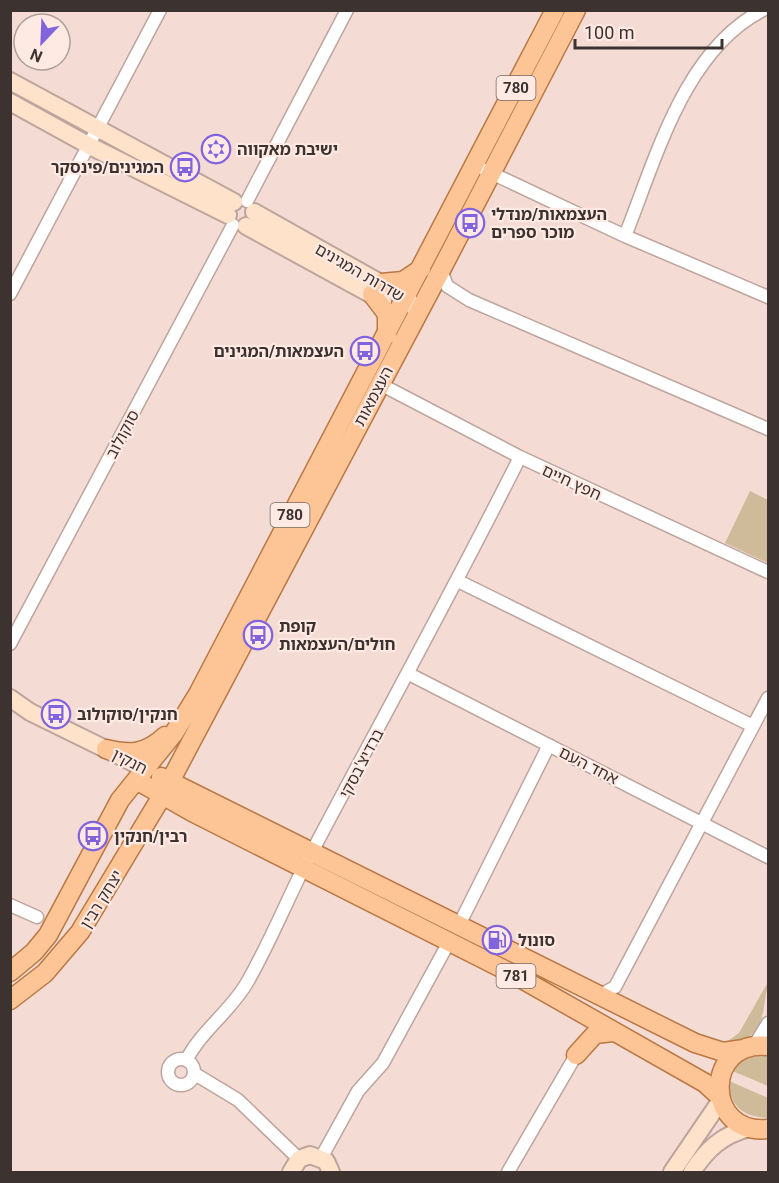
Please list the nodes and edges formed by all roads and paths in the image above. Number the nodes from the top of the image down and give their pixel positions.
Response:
1 (160, 10) edge
2 (347, 10) edge
3 (555, 10) edge
4 (576, 10) edge
5 (762, 10) edge
6 (10, 81) edge
7 (10, 102) edge
8 (97, 129) junction
9 (88, 146) junction
10 (483, 169) junction
11 (240, 213) junction
12 (625, 236) junction
13 (422, 268) junction
14 (441, 270) junction
15 (376, 289) junction
16 (10, 294) edge
17 (768, 296) edge
18 (408, 307) junction
19 (387, 335) junction
20 (380, 384) junction
21 (768, 429) edge
22 (520, 457) junction
23 (768, 572) edge
24 (458, 581) junction
25 (10, 644) edge
26 (409, 674) junction
27 (10, 698) edge
28 (768, 698) edge
29 (10, 706) edge
30 (189, 711) junction
31 (30, 712) junction
32 (753, 726) junction
33 (192, 740) junction
34 (97, 745) junction
35 (549, 745) junction
36 (141, 775) junction
37 (166, 789) junction
38 (220, 806) junction
39 (192, 812) junction
40 (701, 823) junction
41 (143, 829) junction
42 (768, 857) edge
43 (309, 859) junction
44 (10, 905) edge
45 (37, 917) dead end
46 (454, 934) junction
47 (10, 972) edge
48 (597, 997) junction
49 (10, 1000) edge
50 (578, 1011) junction
51 (768, 1023) edge
52 (613, 1032) junction
53 (756, 1047) edge
54 (576, 1055) junction
55 (187, 1059) junction
56 (195, 1074) junction
57 (720, 1098) junction
58 (749, 1128) junction
59 (768, 1129) edge
60 (321, 1158) junction
61 (295, 1166) edge
62 (331, 1173) edge
63 (508, 1173) edge
64 (672, 1173) edge
65 (692, 1173) edge

1 - 8 street
2 - 11 street, סוקולוב
3 - 10 main road, העצמאות / 780
4 - 10 main road, העצמאות / 780
5 - 12 street
6 - 8 street, שדרות המגינים
7 - 9 street, שדרות המגינים
8 - 9 street
8 - 11 street, שדרות המגינים
9 - 11 street, שדרות המגינים
9 - 16 street
10 - 12 street
10 - 13 main road, העצמאות / 780
10 - 14 main road, העצמאות / 780
11 - 15 street, שדרות המגינים
11 - 25 street, סוקולוב
12 - 17 street
13 - 15 main road
13 - 18 main road, העצמאות / 780
14 - 18 main road, העצמאות / 780
14 - 21 street
15 - 18 street, שדרות המגינים
15 - 19 main road
18 - 19 main road, העצמאות / 780
18 - 20 main road, העצמאות / 780
19 - 30 main road, העצמאות / 780
20 - 22 street, חפץ חיים
20 - 33 main road, העצמאות / 780
22 - 23 street, חפץ חיים
22 - 24 street, ברדיצ'בסקי
24 - 26 street, ברדיצ'בסקי
24 - 32 street
26 - 35 street, אחד העם
26 - 43 street, ברדיצ'בסקי
27 - 31 street, חנקין
28 - 32 street
29 - 31 street, חנקין
30 - 34 main road
30 - 36 main road, העצמאות / 780
31 - 34 street, חנקין
32 - 40 street
33 - 37 main road, העצמאות / 780
33 - 38 main road
34 - 36 street, חנקין
35 - 40 street, אחד העם
35 - 46 street
36 - 37 main road, חנקין / 781
36 - 47 main road, יצחק רבין
37 - 38 main road, 781
37 - 39 main road, 781
37 - 41 main road, יצחק רבין
38 - 43 main road, 781
39 - 41 main road
39 - 43 main road, 781
40 - 42 street, אחד העם
40 - 48 street
41 - 49 main road, יצחק רבין
43 - 46 main road, 781
43 - 55 street, ברדיצ'בסקי
44 - 45 street
46 - 48 main road, 781
46 - 50 main road, 781
46 - 60 street
48 - 53 main road, 781
50 - 52 main road, 781
50 - 54 main road
51 - 53 street
52 - 54 main road
52 - 57 main road, 781
53 - 57 main road
54 - 63 street
55 - 56 street
55 - 56 street
56 - 61 street
57 - 58 main road, 781
57 - 64 street
58 - 59 main road
58 - 65 street
60 - 61 street
60 - 62 street

